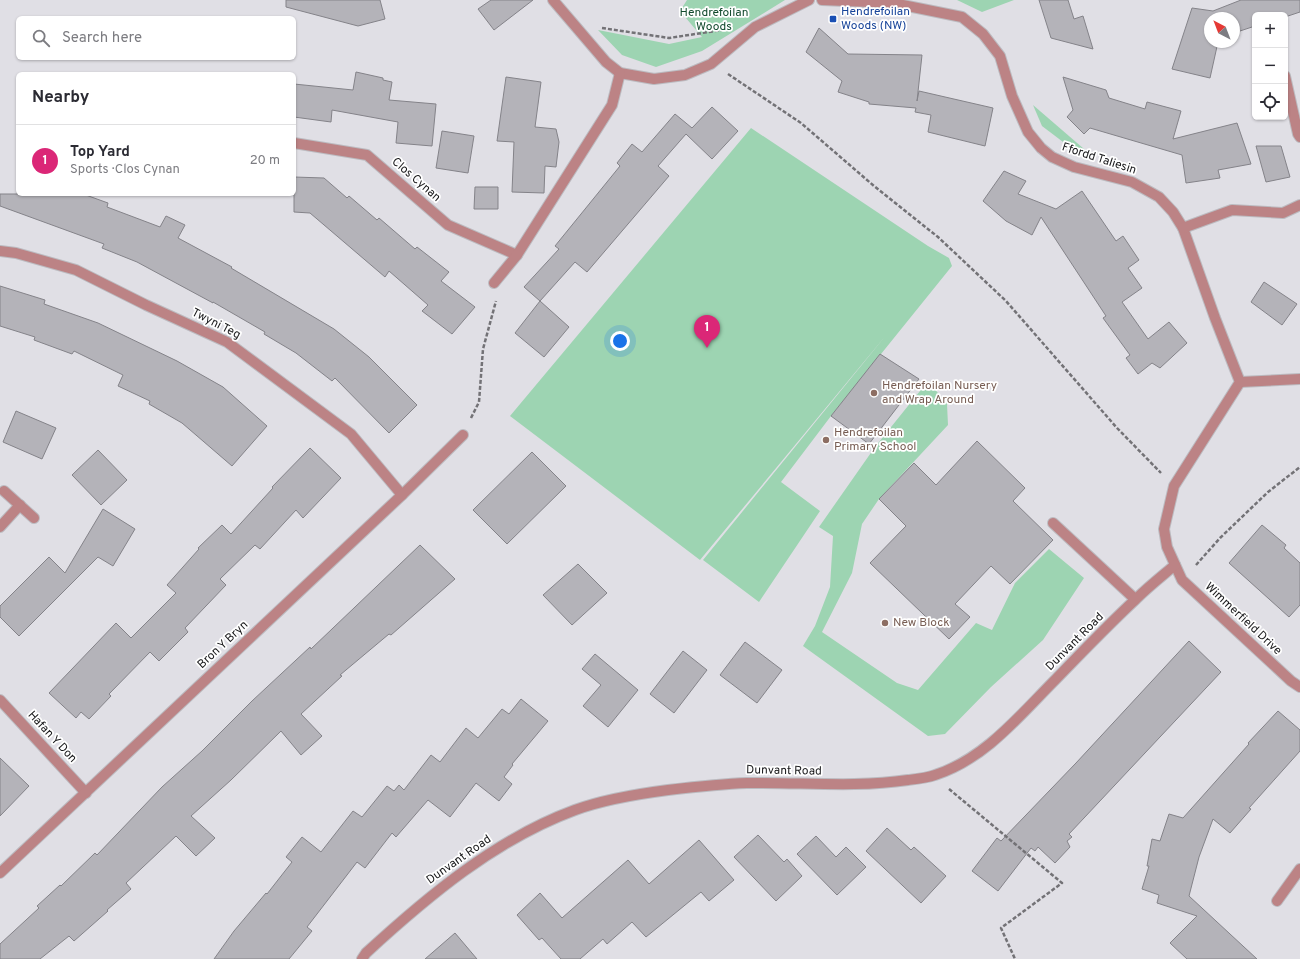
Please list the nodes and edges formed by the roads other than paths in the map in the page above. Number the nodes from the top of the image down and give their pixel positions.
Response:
1 (553, 0) edge
2 (809, 0) edge
3 (822, 0) edge
4 (620, 73) junction
5 (1287, 84) edge
6 (1300, 137) edge
7 (296, 143) edge
8 (1300, 205) edge
9 (1183, 228) junction
10 (0, 251) edge
11 (517, 255) junction
12 (494, 283) road end
13 (1300, 379) edge
14 (1240, 382) junction
15 (463, 434) road end
16 (4, 491) dead end
17 (402, 495) junction
18 (20, 506) junction
19 (34, 518) dead end
20 (1053, 522) dead end
21 (0, 527) edge
22 (1175, 565) junction
23 (1135, 599) junction
24 (1300, 687) edge
25 (0, 700) edge
26 (86, 793) junction
27 (1300, 869) edge
28 (0, 873) edge
29 (1277, 901) dead end
30 (362, 959) edge

1 - 4 street
2 - 4 street
3 - 9 street, Ffordd Taliesin
4 - 11 street
5 - 6 street
7 - 11 street, Clos Cynan
8 - 9 street
9 - 14 street, Ffordd Taliesin
10 - 17 street, Twyni Teg
11 - 12 street
13 - 14 street
14 - 22 street
15 - 17 street, Bron Y Bryn
16 - 18 street
17 - 26 street, Bron Y Bryn
18 - 19 street
18 - 21 street
20 - 23 street
22 - 23 street, Dunvant Road
22 - 24 street, Wimmerfield Drive
23 - 30 street, Dunvant Road
25 - 26 street, Hafan Y Don
26 - 28 street, Bron Y Bryn
27 - 29 street

